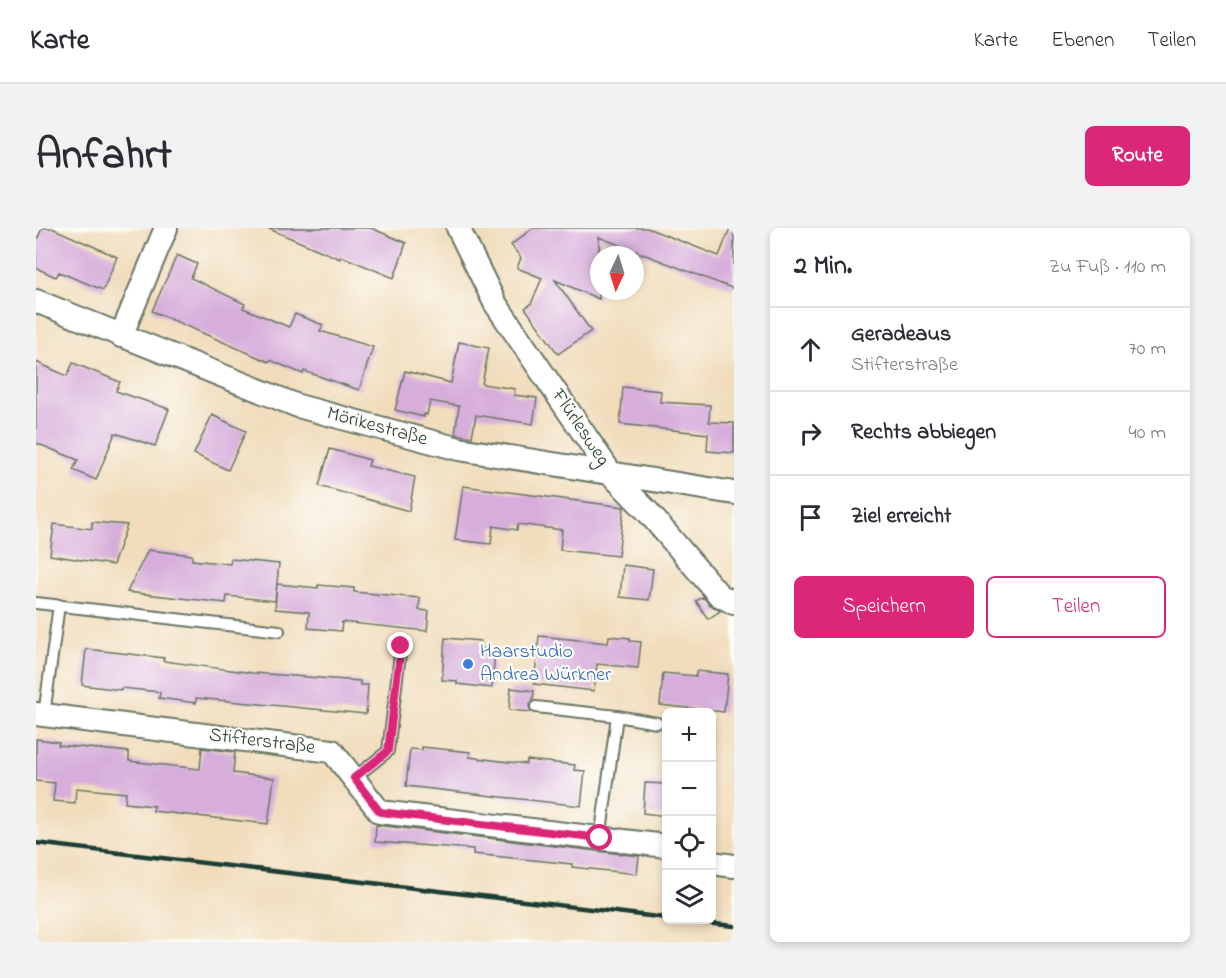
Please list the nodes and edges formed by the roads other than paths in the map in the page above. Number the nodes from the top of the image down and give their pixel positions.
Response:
1 (166, 228) edge
2 (458, 228) edge
3 (36, 301) edge
4 (121, 336) junction
5 (612, 475) junction
6 (734, 493) edge
7 (36, 603) edge
8 (734, 603) edge
9 (59, 605) junction
10 (279, 631) dead end
11 (401, 646) dead end
12 (536, 707) dead end
13 (40, 714) edge
14 (617, 716) junction
15 (657, 723) dead end
16 (354, 778) junction
17 (600, 838) junction
18 (662, 846) edge
19 (716, 864) edge
20 (734, 866) edge

1 - 4 street
2 - 5 street, Flürlesweg
3 - 4 street, Mörikestraße
4 - 5 street, Mörikestraße
5 - 6 street, Mörikestraße
5 - 8 street, Flürlesweg
7 - 9 lane
9 - 10 lane
9 - 13 lane, Stifterstraße
11 - 16 lane
12 - 14 lane
13 - 16 street, Stifterstraße
14 - 15 lane
14 - 17 lane
16 - 17 street, Stifterstraße
17 - 18 street, Stifterstraße
19 - 20 street

